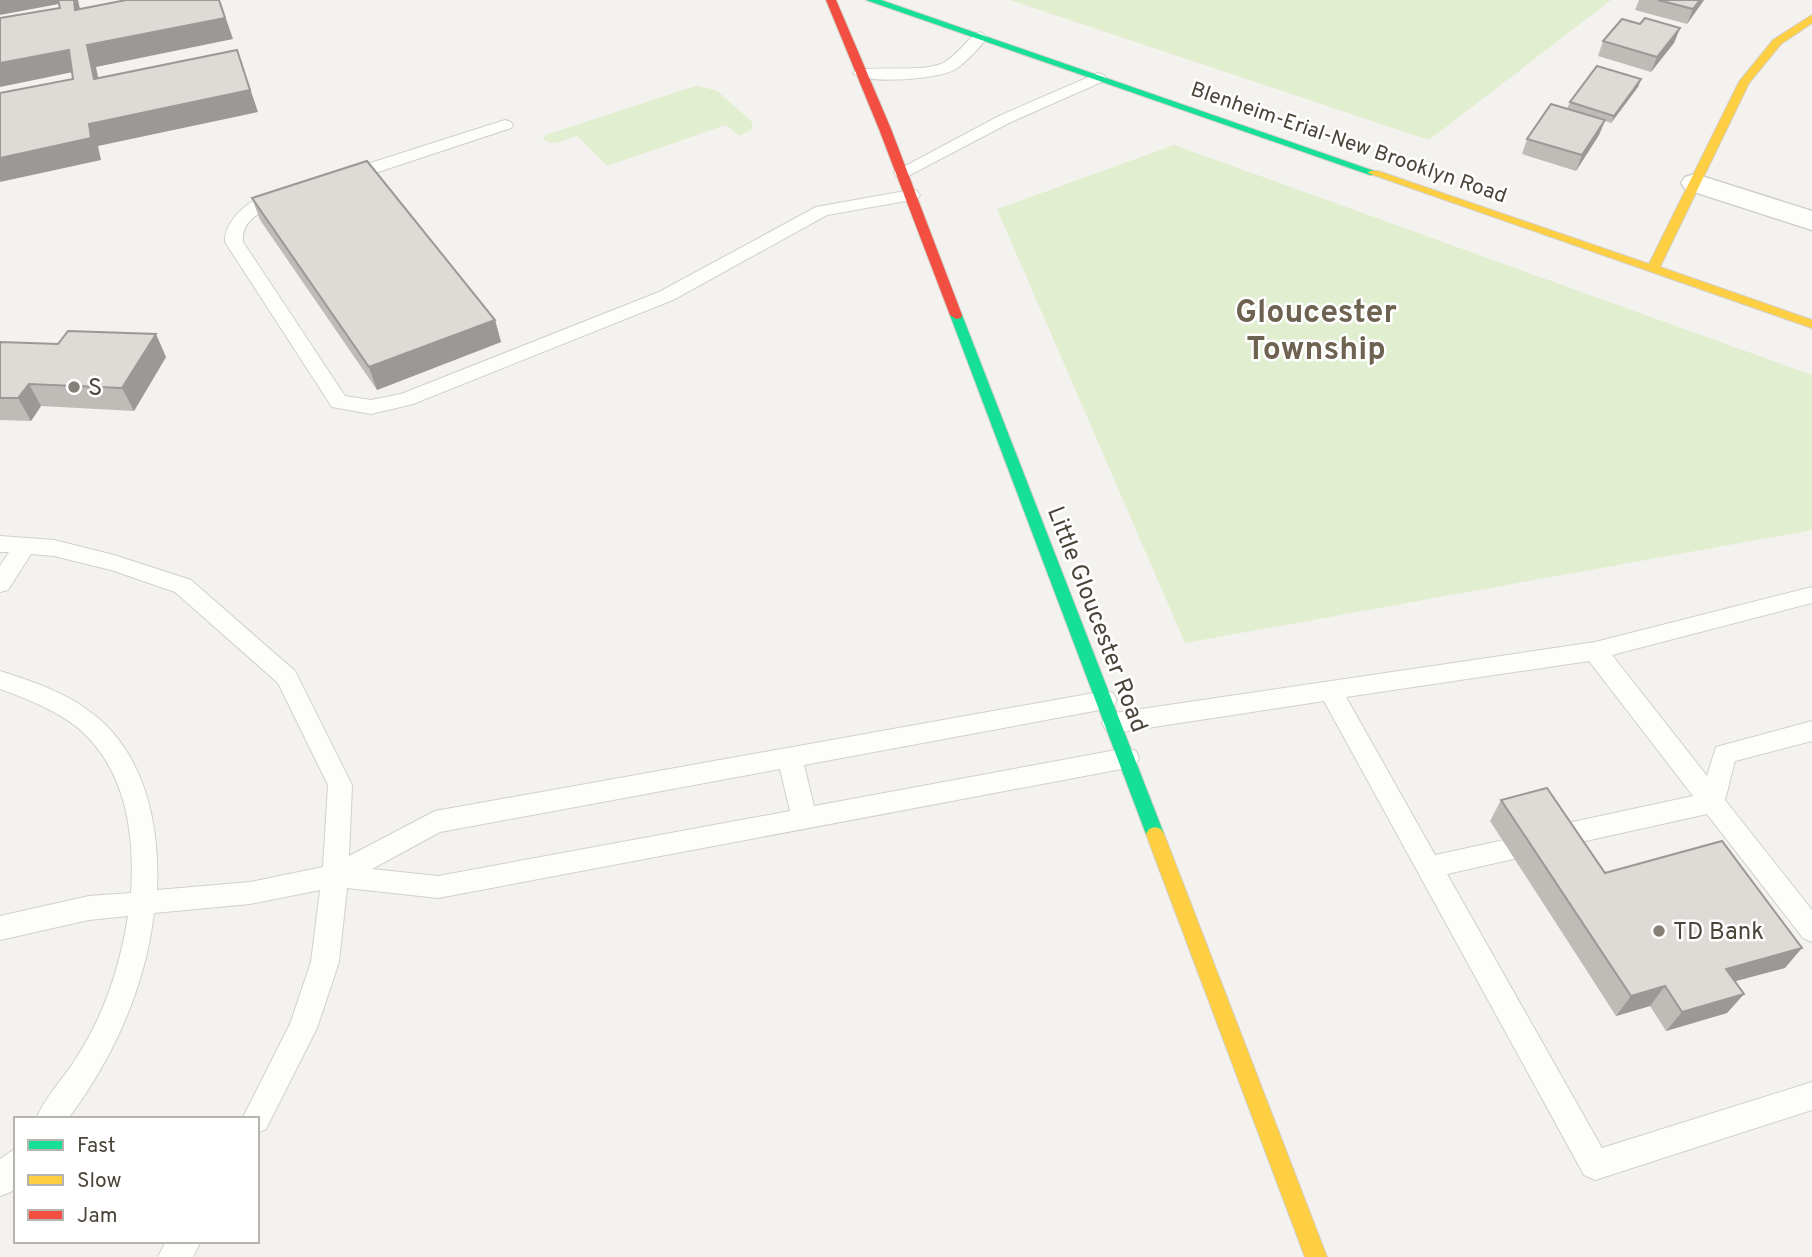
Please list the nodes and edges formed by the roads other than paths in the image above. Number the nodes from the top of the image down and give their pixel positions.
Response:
1 (831, 0) edge
2 (871, 0) edge
3 (1812, 18) edge
4 (980, 37) junction
5 (861, 73) junction
6 (1098, 78) junction
7 (505, 125) dead end
8 (902, 172) junction
9 (330, 182) edge
10 (1695, 183) junction
11 (304, 191) edge
12 (911, 195) junction
13 (1812, 221) edge
14 (1653, 269) junction
15 (1812, 324) edge
16 (12, 545) edge
17 (0, 584) edge
18 (1812, 595) edge
19 (1595, 651) junction
20 (0, 680) edge
21 (1329, 690) junction
22 (1105, 700) junction
23 (1114, 723) junction
24 (1812, 731) edge
25 (790, 757) junction
26 (1127, 758) junction
27 (1712, 802) junction
28 (804, 819) junction
29 (1554, 837) edge
30 (1509, 850) dead end
31 (1429, 867) junction
32 (335, 876) junction
33 (143, 903) junction
34 (0, 928) edge
35 (1812, 930) edge
36 (1812, 1096) edge
37 (52, 1117) edge
38 (257, 1117) edge
39 (14, 1165) edge
40 (0, 1181) edge
41 (184, 1243) edge
42 (173, 1257) edge
43 (1316, 1257) edge

1 - 5 street, Little Gloucester Road
2 - 4 street, Blenheim-Erial-New Brooklyn Road
3 - 10 street
4 - 5 lane
4 - 6 street, Blenheim-Erial-New Brooklyn Road
5 - 8 street, Little Gloucester Road
6 - 8 lane
6 - 14 street, Blenheim-Erial-New Brooklyn Road
7 - 9 lane
8 - 12 street, Little Gloucester Road
10 - 13 street
10 - 14 street
11 - 12 lane
12 - 22 street, Little Gloucester Road
14 - 15 street, Blenheim-Erial-New Brooklyn Road
16 - 17 lane
16 - 32 lane
18 - 19 lane
19 - 21 lane
19 - 27 lane
20 - 33 lane
21 - 23 lane
21 - 31 lane
22 - 23 street, Little Gloucester Road
22 - 25 lane
23 - 26 street, Little Gloucester Road
24 - 27 lane
25 - 28 lane
25 - 32 lane
26 - 28 lane
26 - 43 street, Little Gloucester Road
27 - 29 lane
27 - 35 lane
28 - 32 lane
30 - 31 lane
31 - 36 lane
32 - 33 lane
32 - 38 lane
33 - 34 lane
33 - 37 lane
39 - 40 lane
41 - 42 lane

